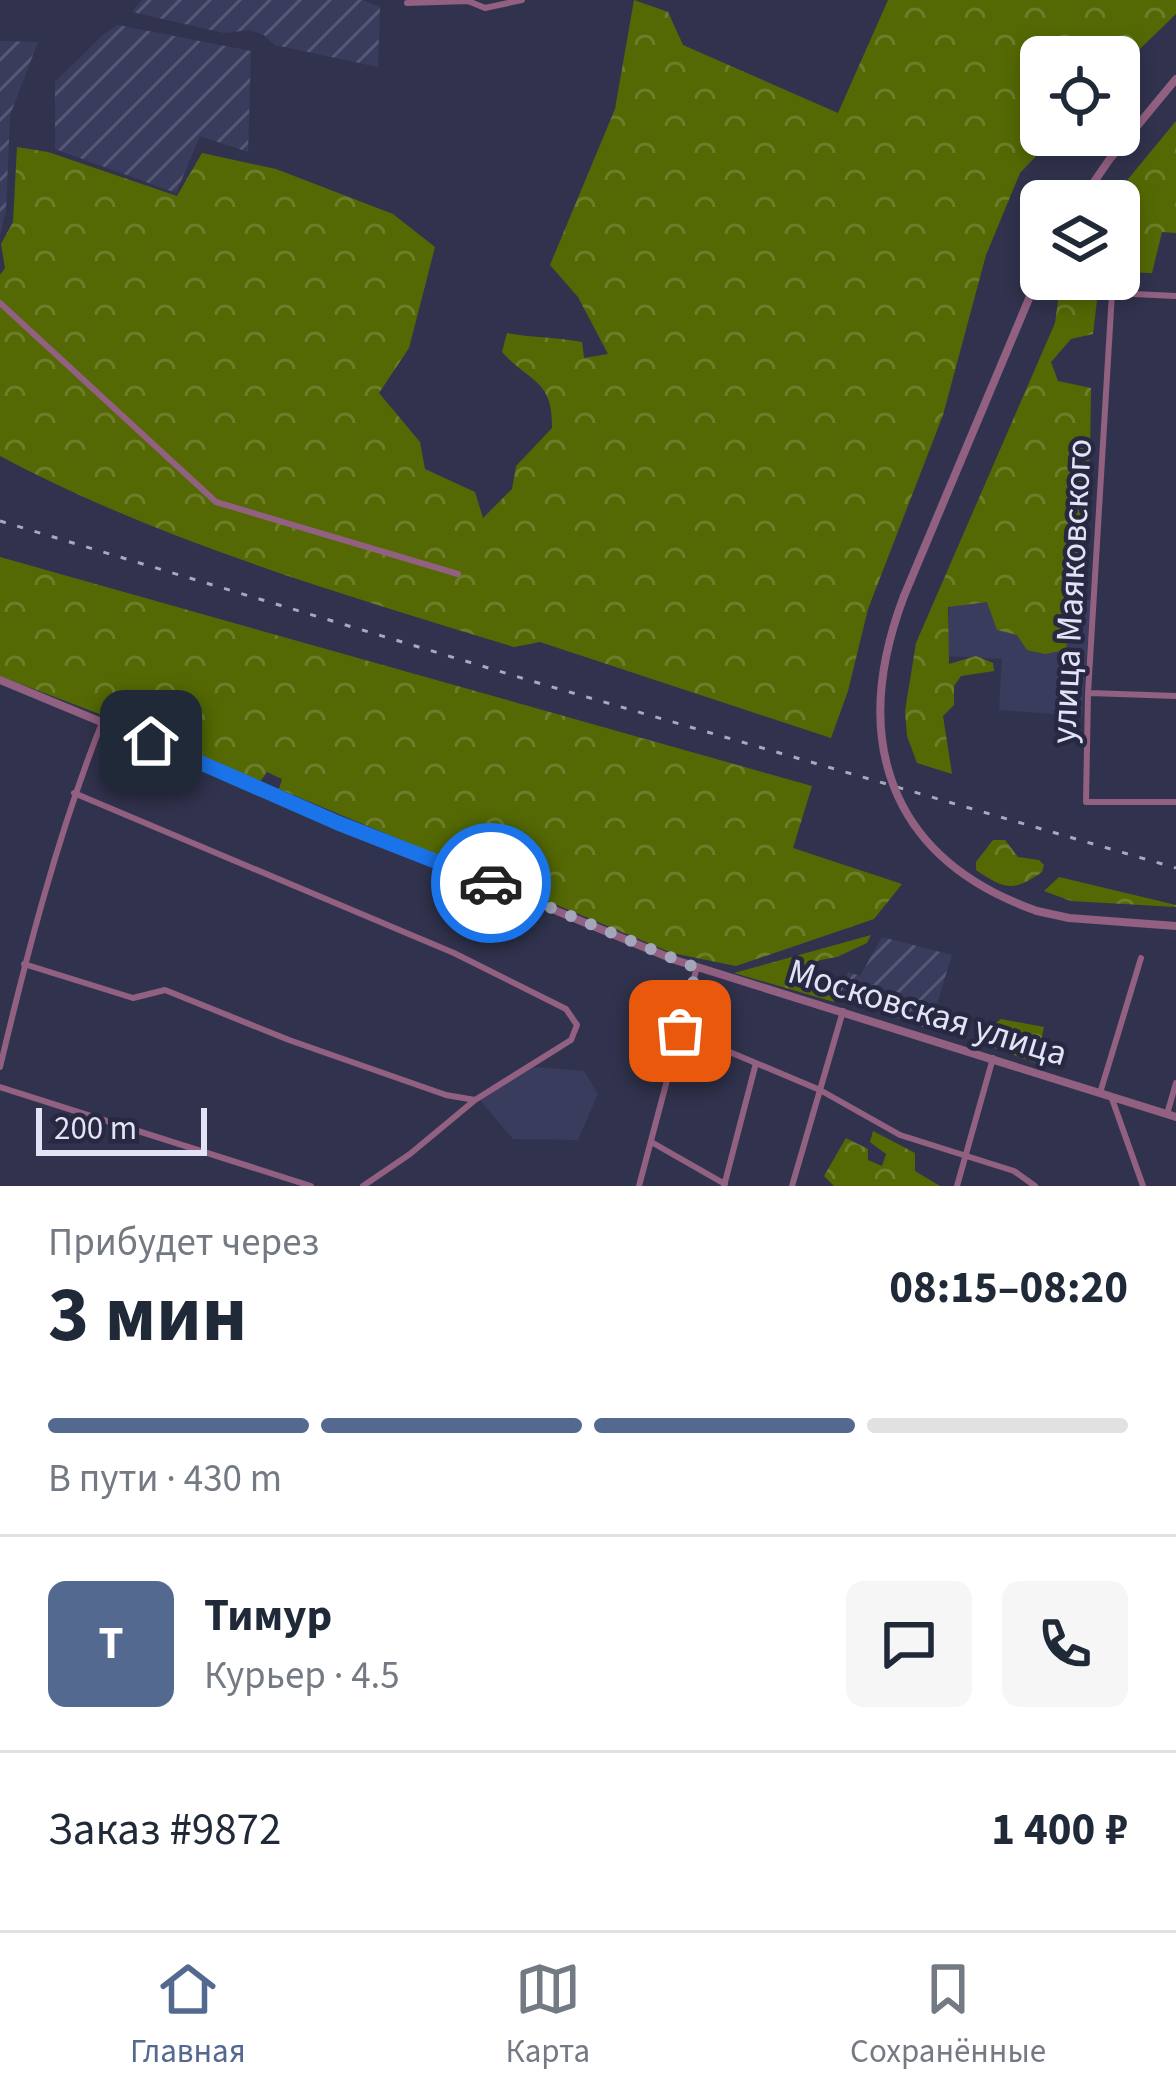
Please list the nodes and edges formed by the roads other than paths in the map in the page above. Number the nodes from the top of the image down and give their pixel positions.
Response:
1 (522, 0) edge
2 (407, 3) edge
3 (1176, 79) edge
4 (1095, 180) edge
5 (1176, 296) edge
6 (1028, 300) edge
7 (0, 303) edge
8 (458, 574) dead end
9 (0, 680) edge
10 (1088, 693) junction
11 (1176, 696) edge
12 (103, 720) junction
13 (74, 793) junction
14 (1176, 802) edge
15 (1176, 926) edge
16 (1141, 958) dead end
17 (24, 964) junction
18 (697, 968) junction
19 (843, 1011) junction
20 (680, 1031) junction
21 (993, 1058) junction
22 (756, 1064) junction
23 (0, 1067) edge
24 (1176, 1083) edge
25 (0, 1087) edge
26 (820, 1090) junction
27 (1100, 1093) junction
28 (1111, 1096) junction
29 (475, 1100) junction
30 (1171, 1115) edge
31 (651, 1142) junction
32 (965, 1154) junction
33 (726, 1185) edge
34 (311, 1186) edge
35 (363, 1186) edge
36 (639, 1186) edge
37 (792, 1186) edge
38 (957, 1186) edge
39 (1035, 1186) edge
40 (1143, 1186) edge

1 - 2 street
3 - 4 street
5 - 10 street, улица Маяковского
6 - 15 street, bridge
7 - 8 street
9 - 12 street, Московская улица
10 - 11 street
10 - 14 street, улица Маяковского
12 - 13 street
12 - 18 street, Московская улица
13 - 17 street
13 - 29 street
16 - 27 street
17 - 23 street
17 - 29 street
18 - 19 street, Московская улица
18 - 20 street
19 - 21 street, Московская улица
19 - 26 street
20 - 22 street
20 - 31 street
21 - 27 street, Московская улица
21 - 32 street
22 - 26 street
22 - 33 street
24 - 30 street
25 - 34 street
26 - 32 street
26 - 37 street
27 - 28 street, Московская улица
28 - 30 street, Московская улица
28 - 40 street
29 - 35 street
31 - 33 street
31 - 36 street
32 - 38 street
32 - 39 street

